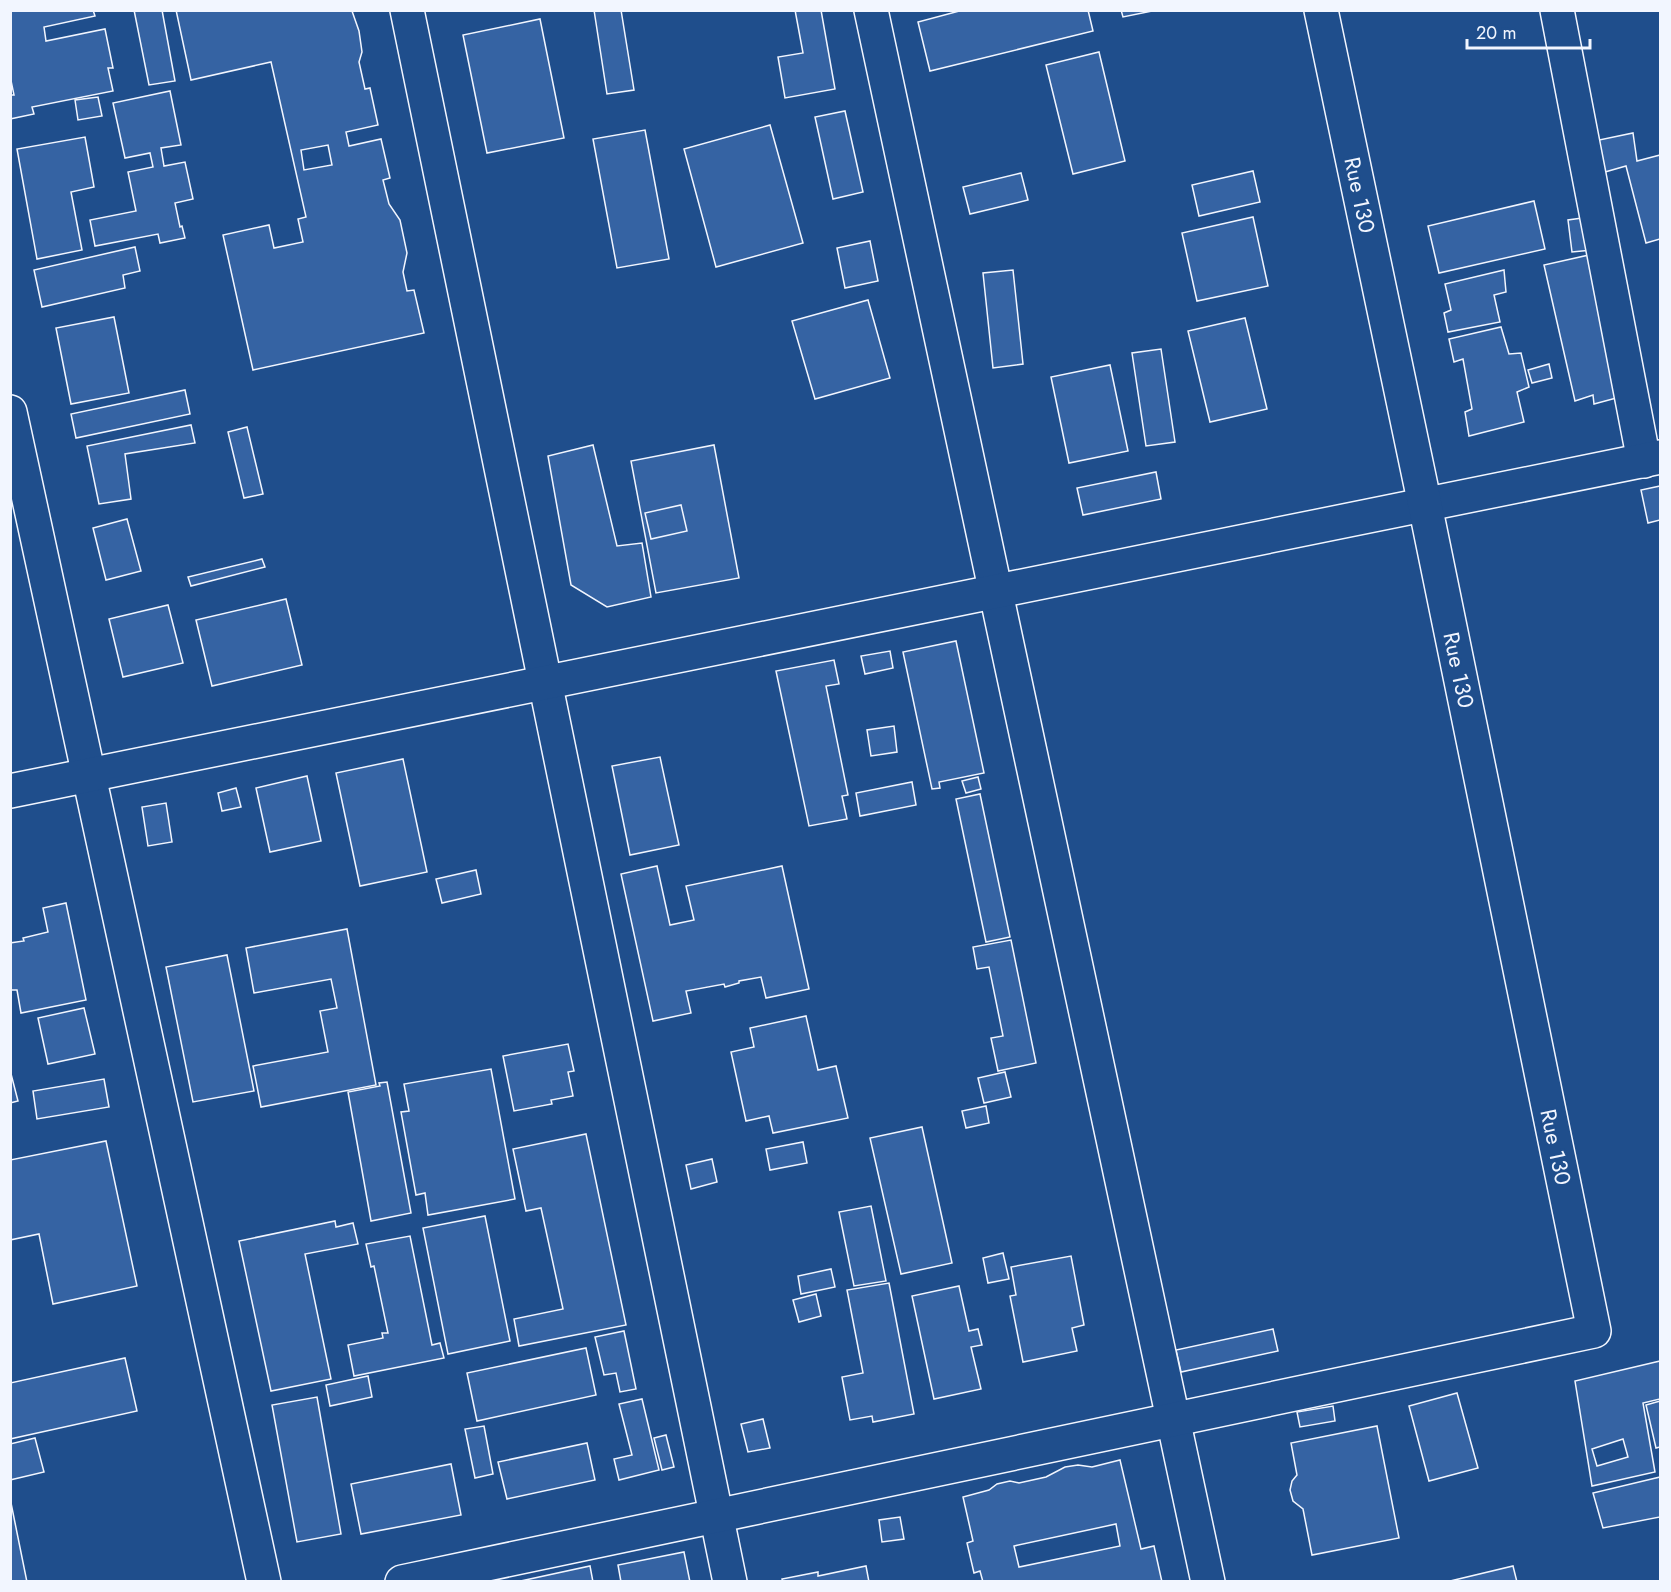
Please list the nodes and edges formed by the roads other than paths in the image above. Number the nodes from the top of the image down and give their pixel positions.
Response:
1 (406, 10) edge
2 (871, 10) edge
3 (1321, 10) edge
4 (1557, 10) edge
5 (10, 412) edge
6 (1652, 459) edge
7 (1425, 505) junction
8 (995, 592) junction
9 (545, 682) junction
10 (90, 774) junction
11 (10, 790) edge
12 (1173, 1420) junction
13 (716, 1516) junction
14 (264, 1581) edge
15 (402, 1581) edge
16 (730, 1581) edge
17 (1208, 1581) edge

1 - 9 street
2 - 8 street
3 - 7 street, Rue 130
4 - 6 street
5 - 10 street
6 - 7 street
7 - 8 street
7 - 12 street, Rue 130
8 - 9 street
8 - 12 street
9 - 10 street
9 - 13 street
10 - 11 street
10 - 14 street
12 - 13 street
12 - 17 street
13 - 15 street
13 - 16 street

